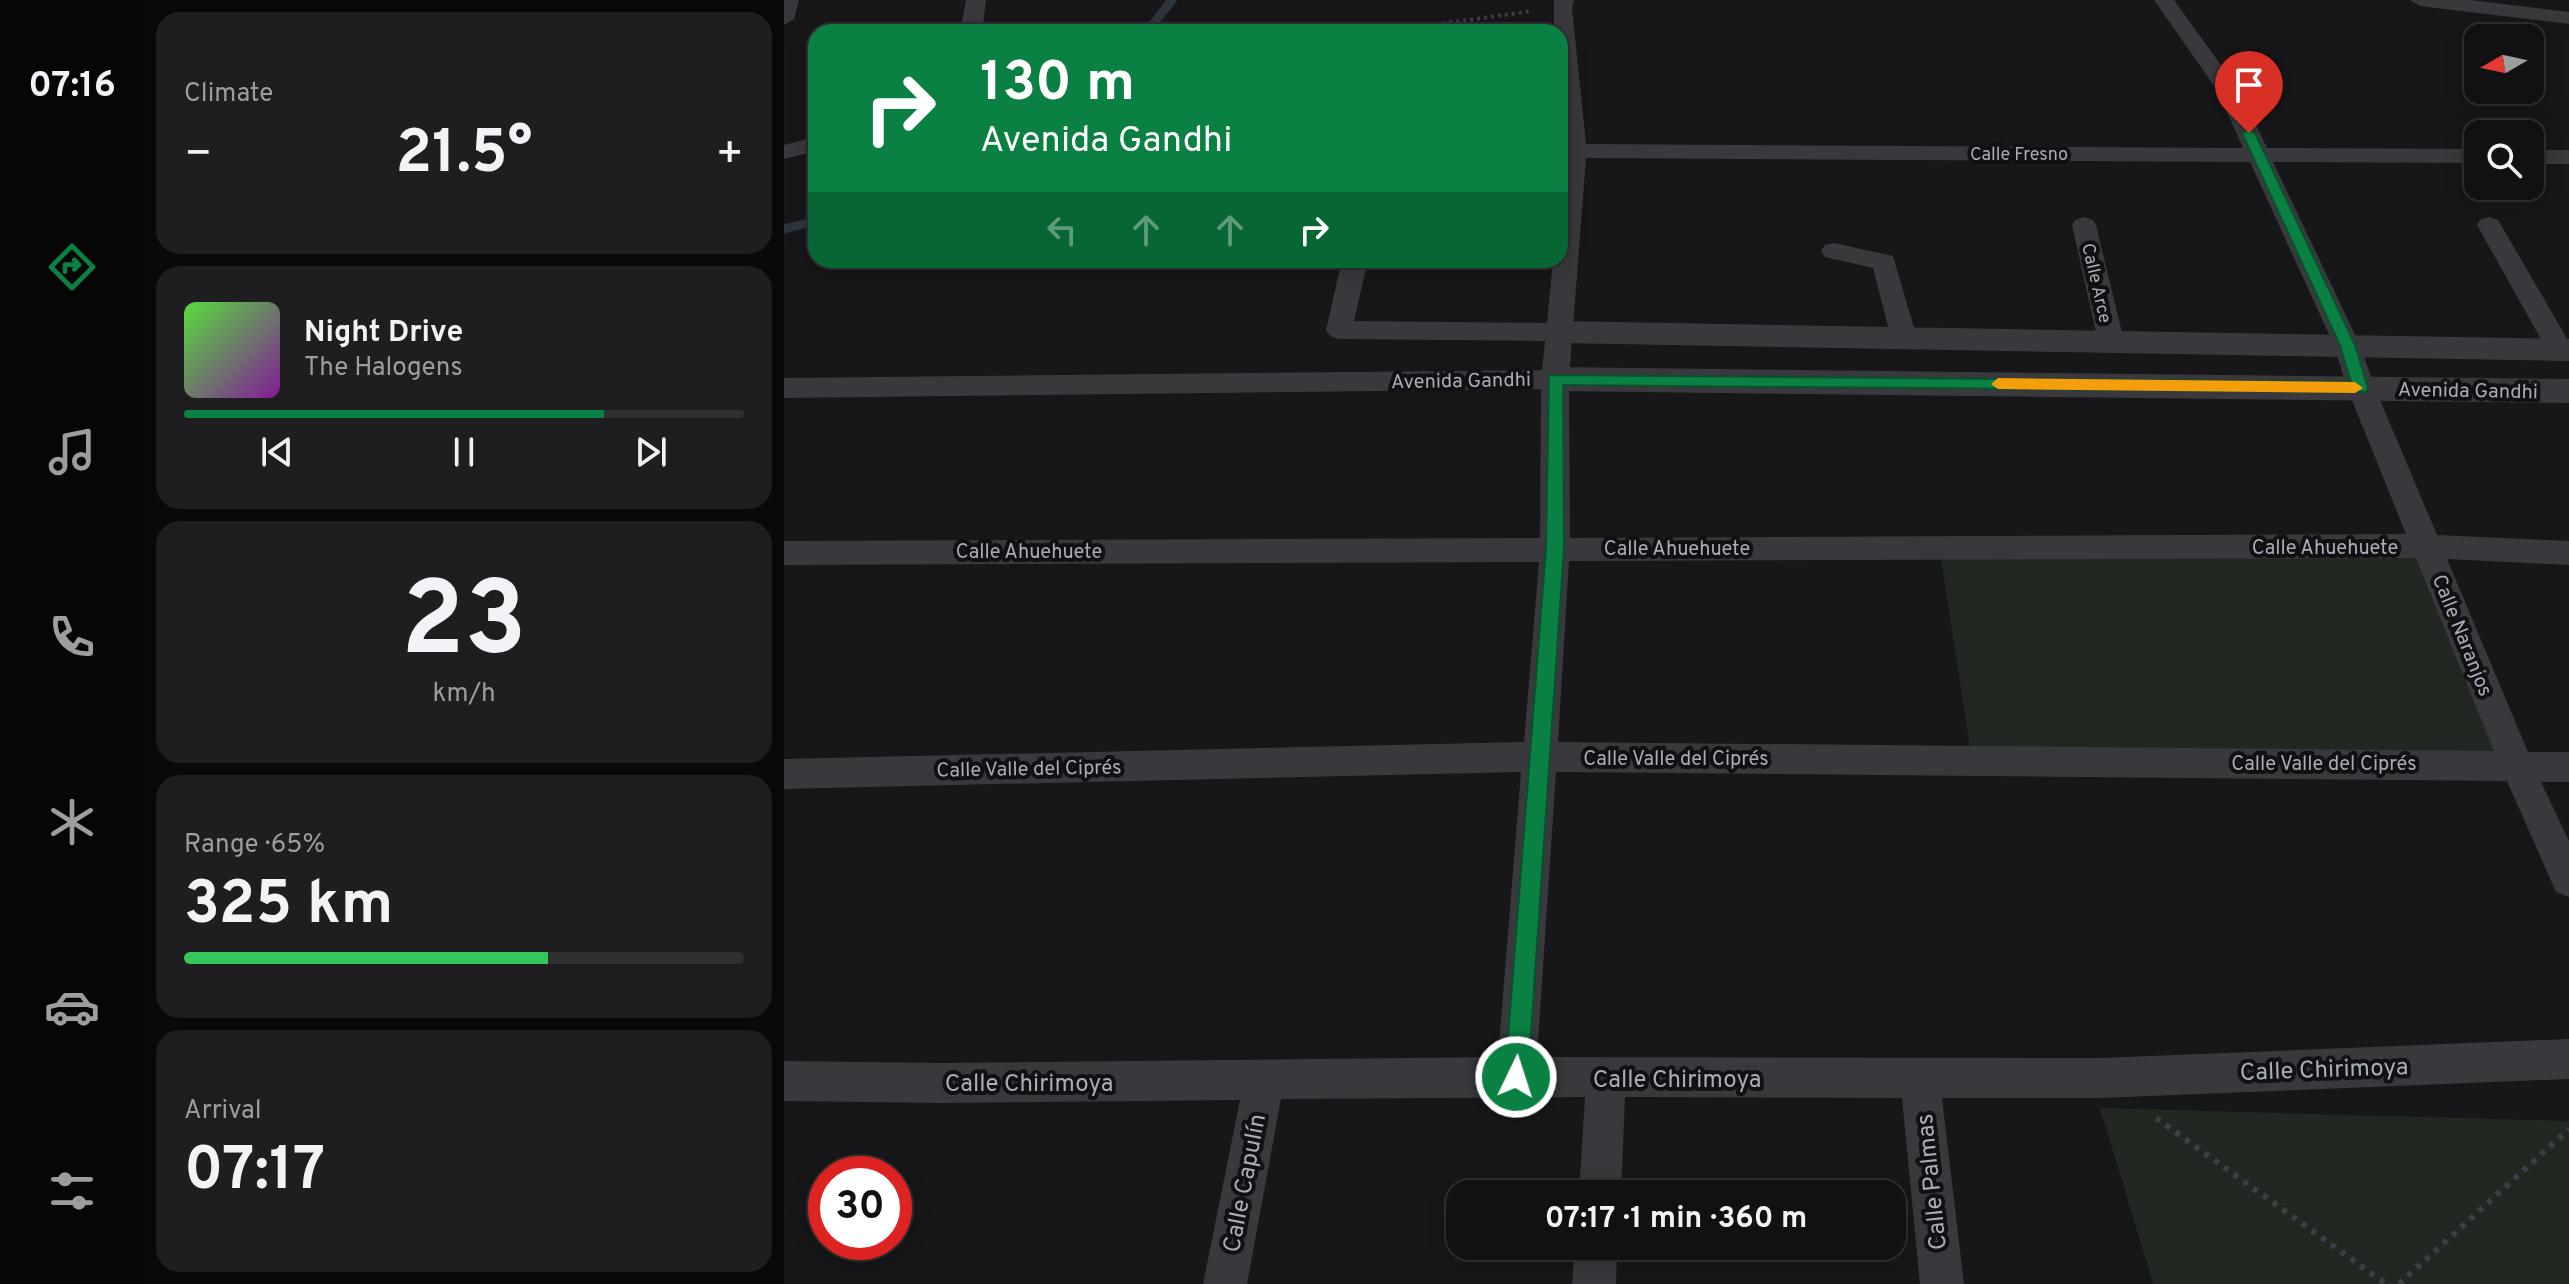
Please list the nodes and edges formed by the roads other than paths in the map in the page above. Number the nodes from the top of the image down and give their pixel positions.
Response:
1 (789, 0) edge
2 (976, 0) edge
3 (2164, 0) edge
4 (2420, 0) edge
5 (1563, 4) edge
6 (2569, 18) edge
7 (784, 19) edge
8 (972, 24) edge
9 (1564, 24) edge
10 (808, 146) edge
11 (1568, 151) edge
12 (784, 152) edge
13 (2259, 155) junction
14 (2464, 156) edge
15 (2544, 157) edge
16 (2569, 157) edge
17 (2084, 225) dead end
18 (2489, 225) dead end
19 (1834, 251) dead end
20 (1353, 268) edge
21 (1562, 268) edge
22 (1560, 332) junction
23 (1904, 338) junction
24 (2111, 341) junction
25 (2347, 345) junction
26 (2564, 350) edge
27 (1555, 379) junction
28 (784, 388) edge
29 (2361, 388) junction
30 (2569, 391) edge
31 (2426, 546) junction
32 (1555, 548) junction
33 (784, 553) edge
34 (2569, 553) edge
35 (1539, 757) junction
36 (2516, 764) junction
37 (2569, 767) edge
38 (784, 774) edge
39 (2569, 880) edge
40 (2569, 1059) edge
41 (1516, 1077) junction
42 (1606, 1079) junction
43 (1920, 1079) junction
44 (784, 1081) edge
45 (1264, 1082) junction
46 (1601, 1180) edge
47 (1595, 1260) edge
48 (1225, 1284) edge
49 (1594, 1284) edge
50 (1942, 1284) edge

1 - 7 street
2 - 8 street
3 - 13 street, Calle Naranjos
4 - 6 street
5 - 9 street
10 - 12 street
11 - 13 street, Calle Fresno
13 - 14 street, Calle Fresno
13 - 25 street, Calle Naranjos
15 - 16 street
17 - 24 street, Calle Arce
18 - 26 street
19 - 23 street
20 - 22 street, Avenida Gandhi
21 - 22 street
22 - 23 street, Avenida Gandhi
22 - 27 street
23 - 24 street, Avenida Gandhi
24 - 25 street, Avenida Gandhi
25 - 26 street, Avenida Gandhi
25 - 29 street, Calle Naranjos
27 - 28 street, Avenida Gandhi
27 - 29 street, Avenida Gandhi
27 - 32 street
29 - 30 street, Avenida Gandhi
29 - 31 street, Calle Naranjos
31 - 32 street, Calle Ahuehuete
31 - 34 street, Calle Ahuehuete
31 - 36 street, Calle Naranjos
32 - 33 street, Calle Ahuehuete
32 - 35 street
35 - 36 street, Calle Valle del Ciprés
35 - 38 street, Calle Valle del Ciprés
35 - 41 street
36 - 37 street, Calle Valle del Ciprés
36 - 39 street, Calle Naranjos
40 - 43 street, Calle Chirimoya
41 - 42 street, Calle Chirimoya
41 - 45 street, Calle Chirimoya
42 - 43 street, Calle Chirimoya
42 - 46 street
43 - 50 street, Calle Palmas
44 - 45 street, Calle Chirimoya
45 - 48 street, Calle Capulín
47 - 49 street

